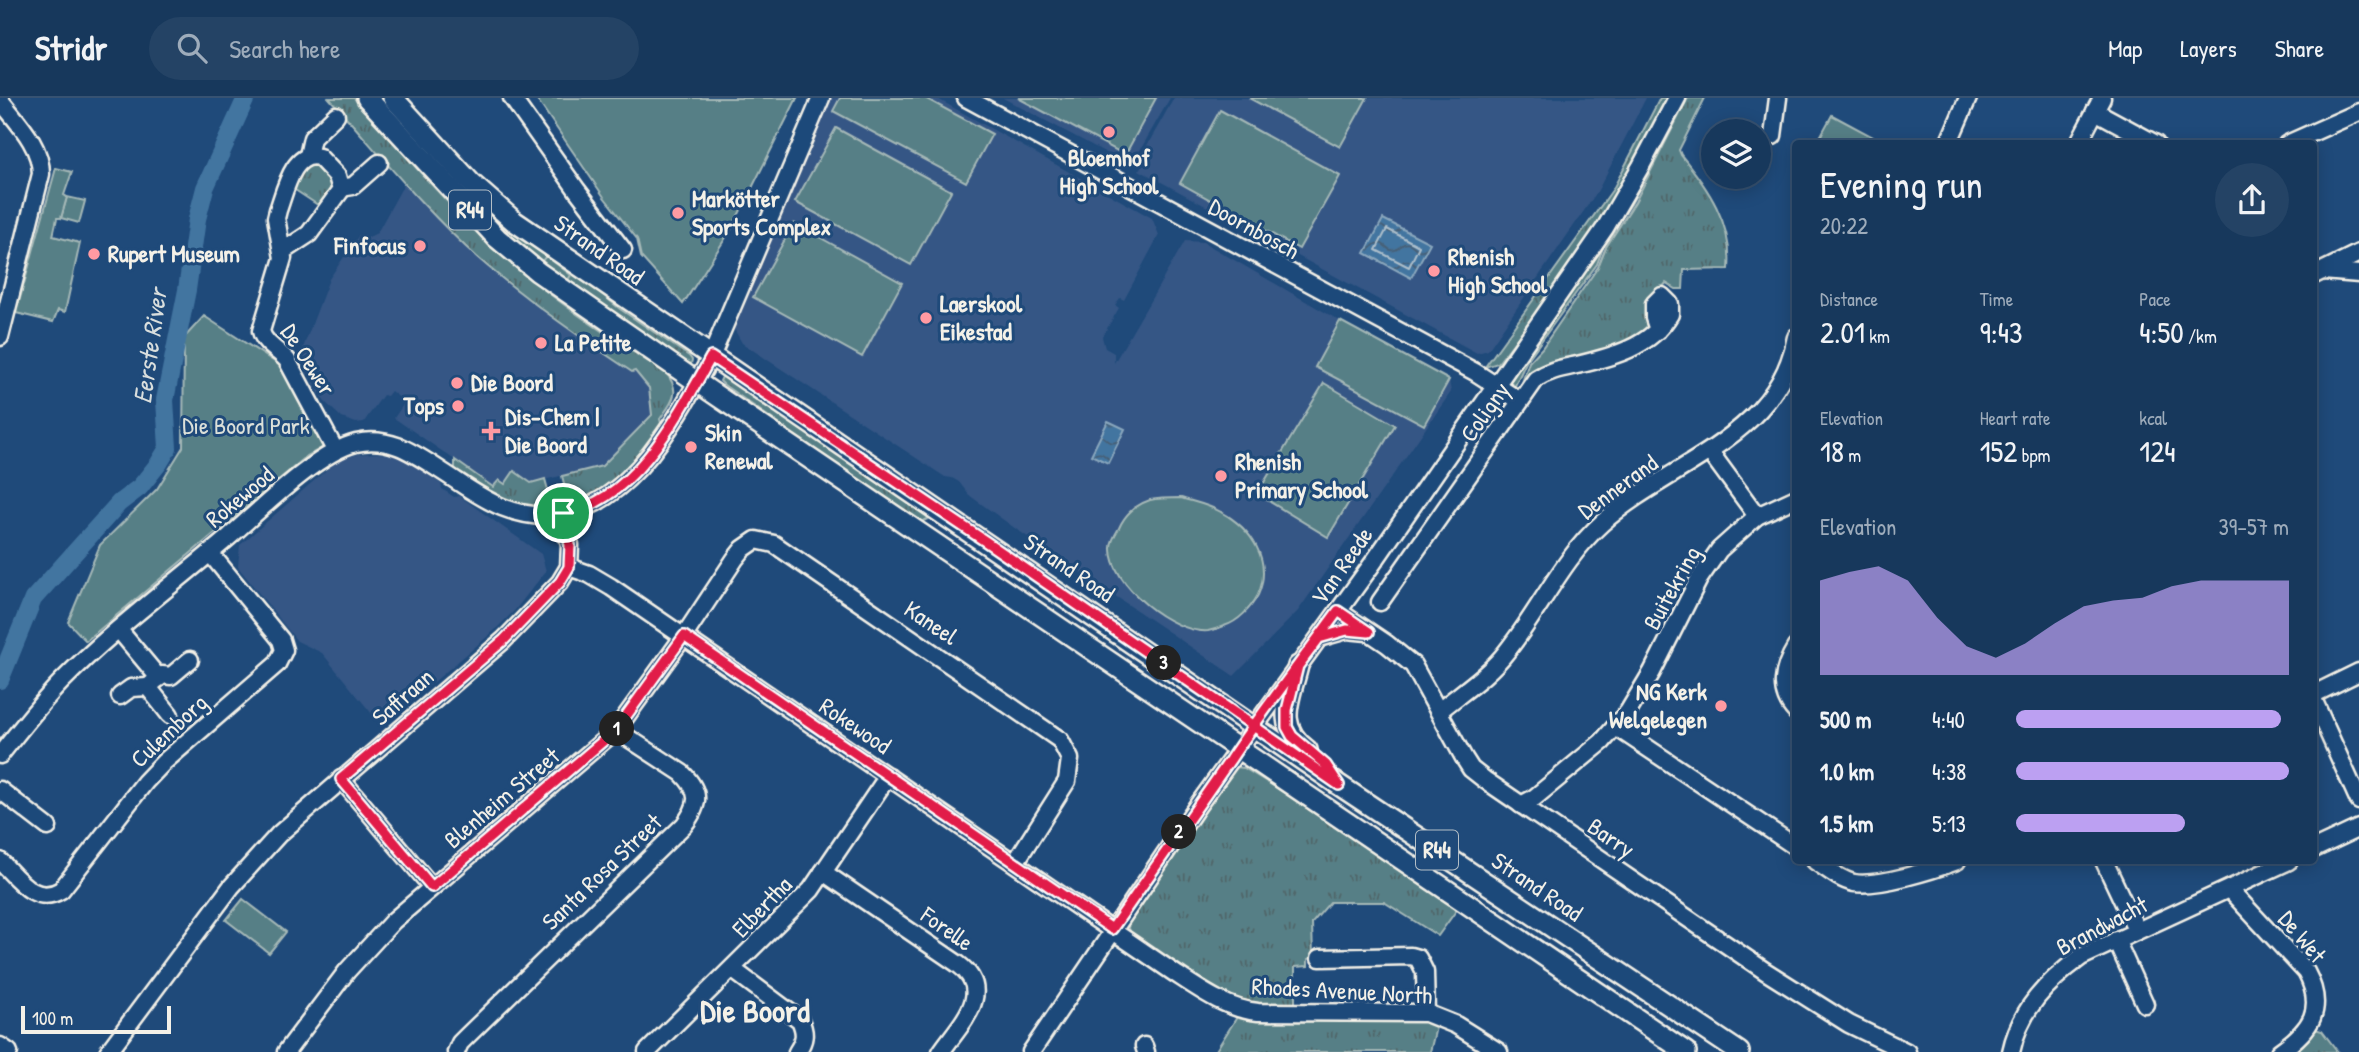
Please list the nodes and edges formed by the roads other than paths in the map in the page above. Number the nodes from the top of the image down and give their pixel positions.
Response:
1 (367, 98) edge
2 (393, 98) edge
3 (513, 98) edge
4 (821, 98) edge
5 (966, 98) edge
6 (1677, 98) edge
7 (1778, 98) edge
8 (1968, 98) edge
9 (0, 100) edge
10 (2099, 105) edge
11 (2359, 112) edge
12 (337, 116) dead end
13 (1773, 136) dead end
14 (1950, 140) edge
15 (2080, 140) edge
16 (2150, 140) edge
17 (2296, 140) edge
18 (309, 156) junction
19 (379, 163) dead end
20 (341, 188) junction
21 (623, 250) dead end
22 (283, 251) junction
23 (2359, 253) edge
24 (2317, 273) edge
25 (2359, 274) edge
26 (1671, 308) dead end
27 (0, 337) edge
28 (1792, 351) edge
29 (711, 357) junction
30 (697, 382) junction
31 (1496, 384) junction
32 (1520, 401) junction
33 (335, 450) junction
34 (1710, 452) junction
35 (1792, 500) edge
36 (563, 513) junction
37 (1757, 516) junction
38 (210, 553) junction
39 (569, 567) junction
40 (1380, 602) dead end
41 (1338, 611) junction
42 (119, 630) junction
43 (1369, 632) junction
44 (684, 636) junction
45 (1319, 638) junction
46 (1792, 653) edge
47 (190, 660) dead end
48 (1298, 666) junction
49 (2359, 672) edge
50 (153, 683) junction
51 (2317, 693) edge
52 (120, 696) dead end
53 (1792, 707) edge
54 (2317, 708) edge
55 (1439, 711) junction
56 (170, 715) dead end
57 (1255, 725) junction
58 (1616, 727) junction
59 (616, 730) junction
60 (1238, 748) junction
61 (0, 755) edge
62 (888, 776) junction
63 (341, 779) junction
64 (1339, 785) junction
65 (0, 790) edge
66 (2359, 801) edge
67 (1521, 806) junction
68 (48, 827) dead end
69 (2359, 828) edge
70 (1792, 844) edge
71 (2317, 848) edge
72 (0, 861) edge
73 (1015, 863) junction
74 (1820, 864) edge
75 (1946, 864) edge
76 (2105, 864) edge
77 (2283, 864) edge
78 (823, 872) junction
79 (432, 887) junction
80 (2229, 889) junction
81 (1112, 929) junction
82 (2137, 931) junction
83 (2116, 940) junction
84 (1320, 958) dead end
85 (732, 969) junction
86 (2145, 1004) dead end
87 (1426, 1013) junction
88 (0, 1046) edge
89 (9, 1052) edge
90 (108, 1052) edge
91 (286, 1052) edge
92 (456, 1052) edge
93 (647, 1052) edge
94 (797, 1052) edge
95 (941, 1052) edge
96 (1031, 1052) edge
97 (1499, 1052) edge
98 (1686, 1052) edge
99 (1739, 1052) edge
100 (1908, 1052) edge
101 (2011, 1052) edge
102 (2279, 1052) edge

1 - 30 main road, R44
2 - 29 main road, Strand Road / R44
3 - 21 street
4 - 29 street
5 - 31 street, Doornbosch
6 - 31 street, Van Reede
7 - 13 street
8 - 14 street
9 - 27 street
10 - 15 street
10 - 16 street
11 - 17 street
12 - 18 street, De Oewer
18 - 20 street
18 - 22 street, De Oewer
19 - 20 street
20 - 22 street
22 - 33 street, De Oewer
23 - 24 street
24 - 25 street
26 - 32 street, Coligny
28 - 34 street, Dennerand
29 - 30 street
29 - 57 main road, Strand Road / R44
30 - 36 street
30 - 60 main road, R44
31 - 32 street, Doornbosch
31 - 41 street, Van Reede
32 - 40 street, Coligny
33 - 36 street, Rokewood
33 - 38 street, Rokewood
34 - 37 street
34 - 55 street, Dennerand
35 - 37 street, Buitekring
36 - 39 street
37 - 58 street, Buitekring
38 - 42 street, Rokewood
38 - 72 street, Culemborg
39 - 44 street, Rokewood
39 - 63 street, Saffraan
41 - 43 street, Barry
41 - 45 street, Van Reede
42 - 50 street
42 - 61 street, Rokewood
43 - 45 street
43 - 55 street, Barry
44 - 59 street, Blenheim Street
44 - 62 street, Rokewood
44 - 73 street, Kaneel
45 - 48 street, Van Reede
46 - 53 street
47 - 50 street
48 - 57 street, Van Reede
48 - 64 main road
49 - 51 street
50 - 52 street
50 - 56 street
54 - 66 street
55 - 67 street, Barry
57 - 60 street, Van Reede
57 - 64 main road, Strand Road / R44
58 - 67 street, Buitekring
58 - 70 street
59 - 79 street, Blenheim Street
59 - 92 street, Santa Rosa Street
60 - 81 street, Van Reede
60 - 98 main road, R44
62 - 73 street, Rokewood
62 - 78 street, Elbertha
63 - 79 street
63 - 90 street, Saffraan
64 - 99 main road, Strand Road / R44
65 - 68 street
67 - 100 street, Barry
69 - 71 street
73 - 81 street, Rokewood
74 - 75 street
76 - 82 street
77 - 80 street, Brandwacht
78 - 85 street, Elbertha
78 - 95 street, Forelle
79 - 91 street, Blenheim Street
80 - 82 street, Brandwacht
80 - 102 street, De Wet
81 - 87 street, Rhodes Avenue North
81 - 96 street, Van Reede
82 - 83 street, Brandwacht
83 - 86 street
83 - 101 street, Brandwacht
84 - 87 street
85 - 93 street, Elbertha
85 - 94 street
87 - 97 street, Rhodes Avenue North
88 - 89 street

